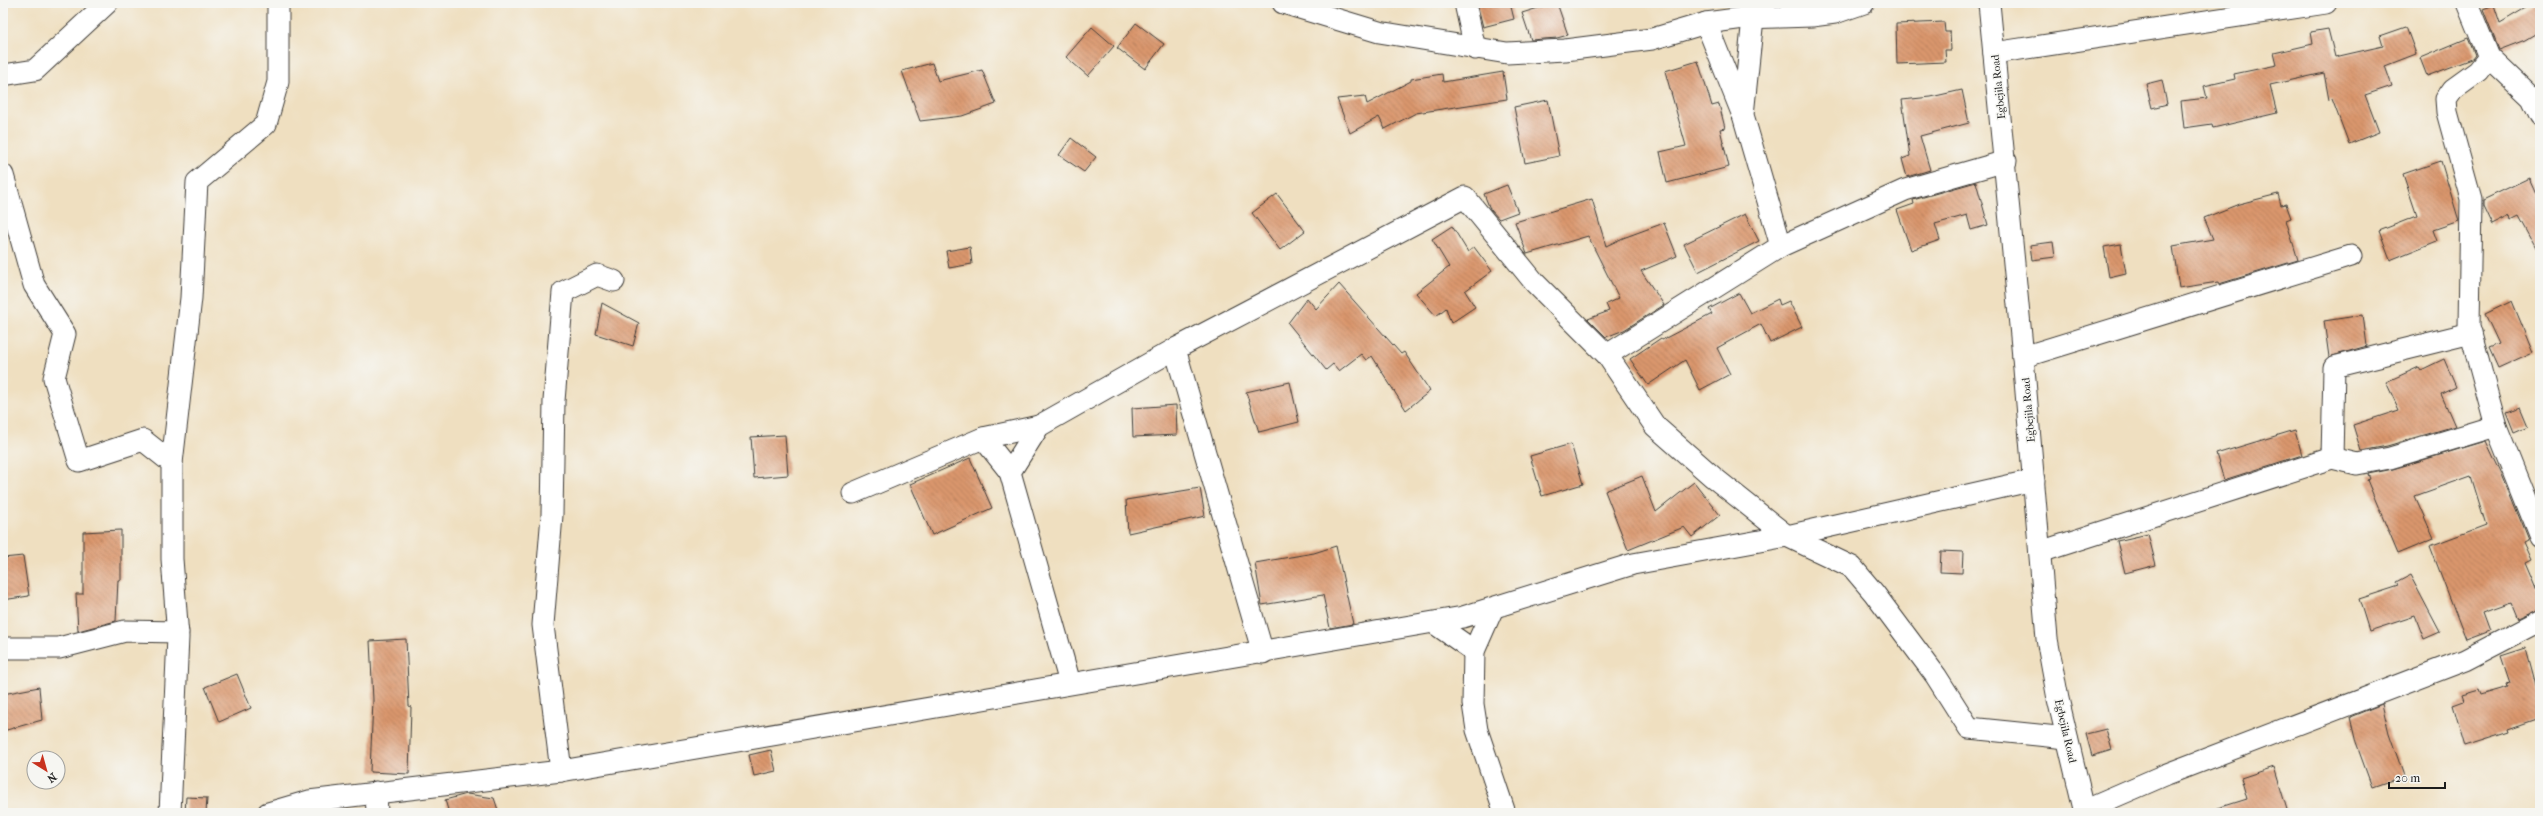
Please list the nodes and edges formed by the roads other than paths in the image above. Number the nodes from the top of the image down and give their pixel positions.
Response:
1 (107, 3) edge
2 (278, 3) edge
3 (1283, 3) edge
4 (1465, 3) edge
5 (1864, 3) edge
6 (1989, 3) edge
7 (2326, 3) edge
8 (2467, 3) edge
9 (1752, 10) edge
10 (1797, 10) edge
11 (87, 12) edge
12 (1706, 23) junction
13 (1474, 49) junction
14 (1994, 53) junction
15 (2489, 57) junction
16 (3, 75) edge
17 (1743, 115) junction
18 (2540, 115) edge
19 (2006, 160) junction
20 (3, 175) edge
21 (1781, 246) junction
22 (2351, 256) dead end
23 (614, 281) dead end
24 (2471, 333) junction
25 (1174, 349) junction
26 (1607, 355) junction
27 (2023, 357) junction
28 (1039, 426) junction
29 (2496, 426) junction
30 (983, 438) junction
31 (2332, 458) junction
32 (172, 463) junction
33 (1010, 472) junction
34 (2034, 480) junction
35 (853, 493) dead end
36 (1787, 536) junction
37 (2540, 536) edge
38 (2040, 552) junction
39 (1493, 608) junction
40 (2540, 621) edge
41 (1434, 623) junction
42 (178, 632) junction
43 (3, 648) edge
44 (1474, 651) junction
45 (1263, 653) junction
46 (1070, 683) junction
47 (2067, 738) junction
48 (561, 771) junction
49 (376, 792) junction
50 (2085, 812) edge
51 (170, 813) edge
52 (268, 813) edge
53 (377, 813) edge
54 (1505, 813) edge

1 - 11 street
2 - 32 street
3 - 13 street
4 - 13 street
5 - 10 street
6 - 14 street, Egbejila Road
7 - 14 street
8 - 15 street
9 - 10 street
9 - 12 street
9 - 17 street
11 - 16 street
12 - 13 street
12 - 17 street
14 - 19 street, Egbejila Road
15 - 18 street
15 - 24 street
17 - 21 street
19 - 21 street
19 - 27 street, Egbejila Road
20 - 32 street
21 - 26 street
22 - 27 street
23 - 48 street
24 - 29 street
24 - 31 street
25 - 26 street
25 - 28 street
25 - 45 street
26 - 36 street
27 - 34 street, Egbejila Road
28 - 30 street
28 - 33 street
29 - 31 street
29 - 37 street
30 - 33 street
30 - 35 street
31 - 38 street
32 - 42 street
33 - 46 street
34 - 36 street
34 - 38 street, Egbejila Road
36 - 39 street
36 - 47 street
38 - 47 street, Egbejila Road
39 - 41 street
39 - 44 street
40 - 50 street
41 - 44 street
41 - 45 street
42 - 43 street
42 - 51 street
44 - 54 street
45 - 46 street
46 - 48 street
47 - 50 street, Egbejila Road
48 - 49 street
49 - 52 street
49 - 53 street

